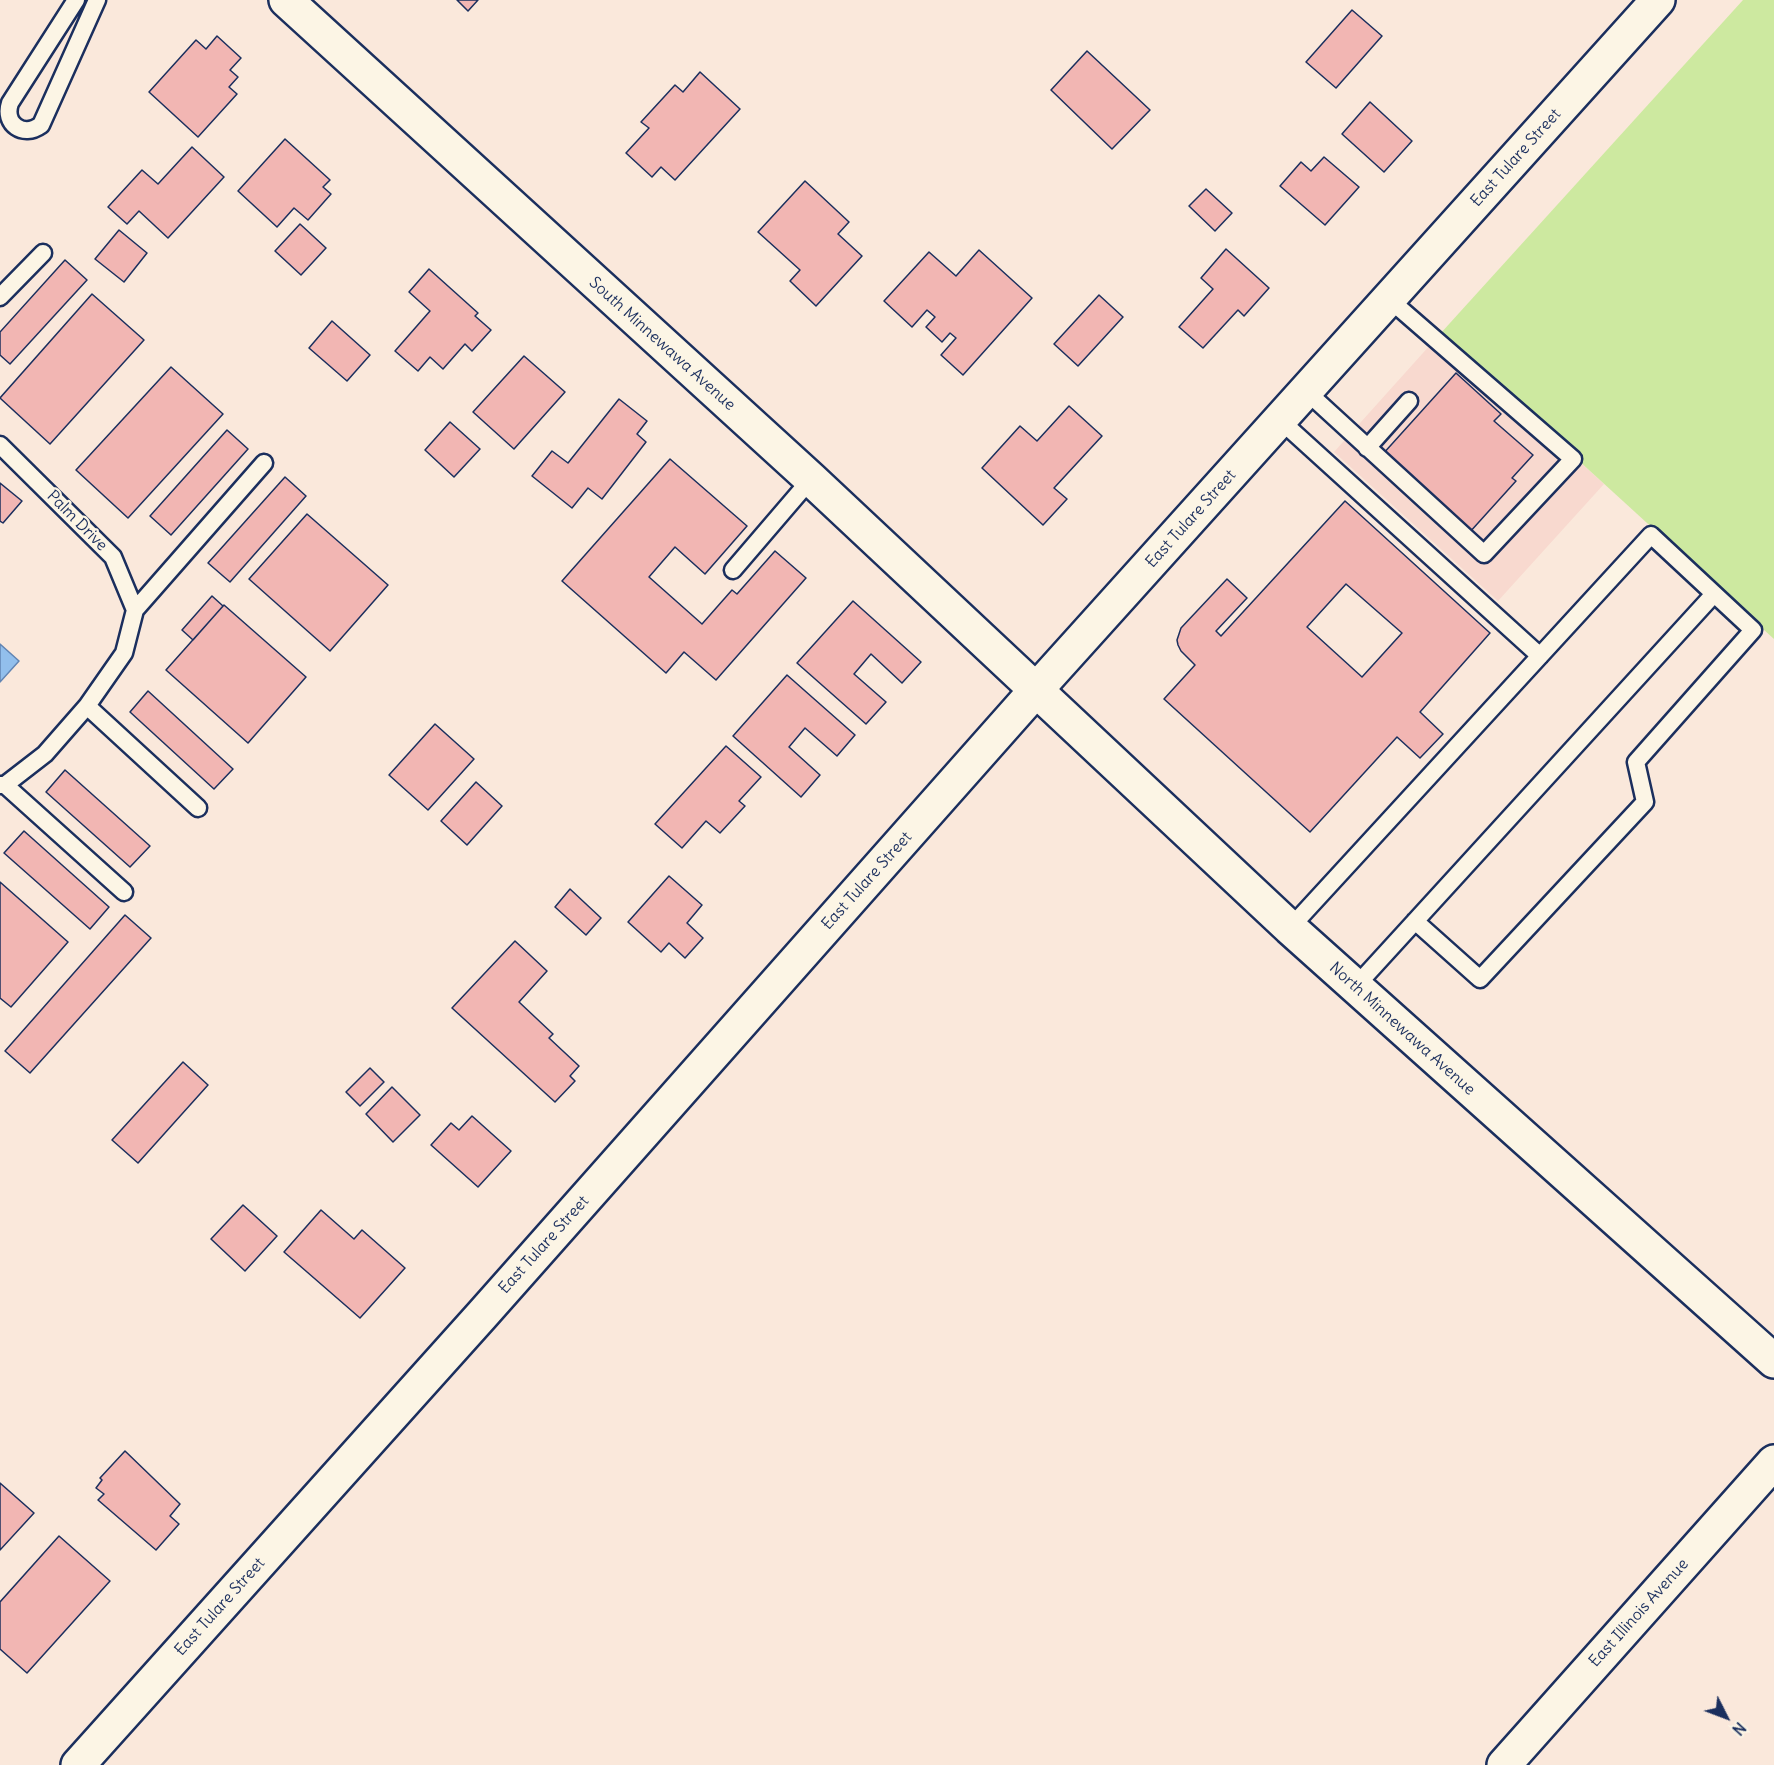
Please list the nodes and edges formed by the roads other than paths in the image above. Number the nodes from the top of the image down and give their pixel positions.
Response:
1 (76, 0) edge
2 (97, 0) edge
3 (286, 0) edge
4 (1658, 0) edge
5 (43, 253) dead end
6 (0, 297) edge
7 (1389, 299) junction
8 (1306, 391) junction
9 (1409, 401) dead end
10 (1280, 420) junction
11 (0, 445) edge
12 (1367, 448) junction
13 (264, 464) dead end
14 (811, 479) junction
15 (733, 570) dead end
16 (1714, 594) junction
17 (135, 610) junction
18 (1540, 656) junction
19 (1036, 690) junction
20 (87, 706) junction
21 (3, 785) edge
22 (198, 808) dead end
23 (124, 892) dead end
24 (1414, 921) junction
25 (1290, 928) junction
26 (1354, 987) junction
27 (1774, 1361) edge
28 (1774, 1462) edge
29 (78, 1765) edge
30 (1504, 1765) edge

1 - 2 lane
3 - 14 street, South Minnewawa Avenue
4 - 7 street, East Tulare Street
5 - 6 lane
7 - 8 street, East Tulare Street
7 - 12 lane
8 - 10 street, East Tulare Street
8 - 12 lane
9 - 12 lane
10 - 18 lane
10 - 19 street, East Tulare Street
11 - 17 lane, Palm Drive
13 - 17 lane
14 - 15 lane
14 - 19 street, South Minnewawa Avenue
16 - 18 lane
16 - 24 lane
16 - 24 lane
17 - 20 lane
18 - 25 lane
19 - 25 street, North Minnewawa Avenue
19 - 29 street, East Tulare Street
20 - 21 lane
20 - 22 lane
21 - 23 lane
24 - 26 lane
25 - 26 street, North Minnewawa Avenue
26 - 27 street, North Minnewawa Avenue
28 - 30 street, East Illinois Avenue

